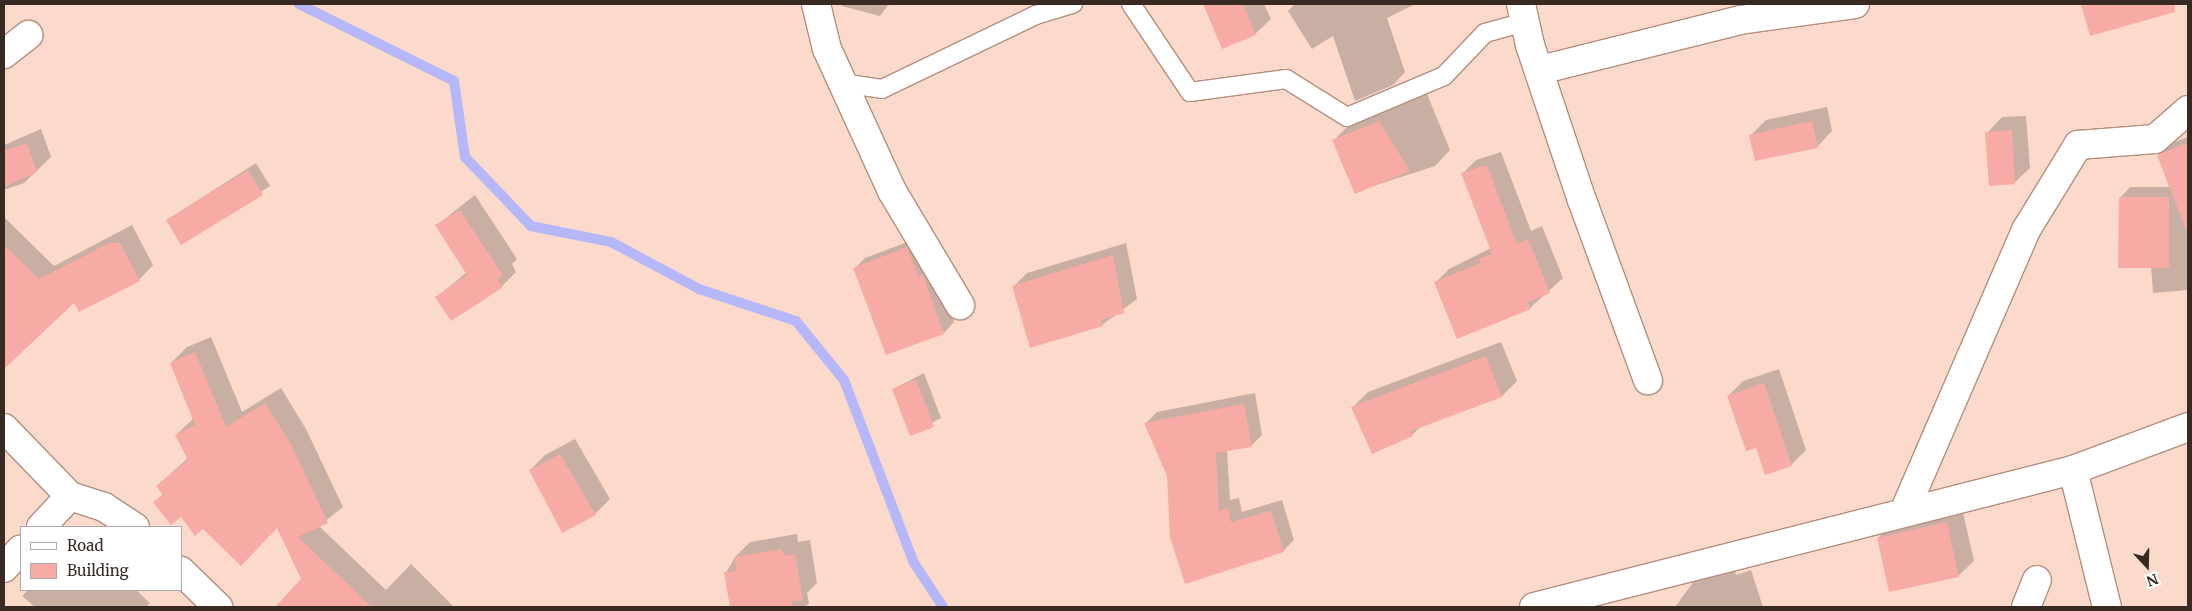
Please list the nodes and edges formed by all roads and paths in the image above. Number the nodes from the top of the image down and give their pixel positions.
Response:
1 (816, 4) edge
2 (1073, 4) edge
3 (1131, 4) edge
4 (1855, 4) edge
5 (1523, 13) edge
6 (28, 35) dead end
7 (4, 54) edge
8 (1540, 70) junction
9 (842, 83) junction
10 (2188, 110) edge
11 (960, 305) dead end
12 (1648, 380) dead end
13 (2188, 427) edge
14 (4, 428) edge
15 (2073, 470) junction
16 (70, 496) junction
17 (1904, 512) junction
18 (42, 526) edge
19 (134, 526) edge
20 (20, 550) edge
21 (4, 568) edge
22 (182, 572) edge
23 (2037, 580) dead end
24 (218, 607) edge
25 (1534, 607) edge
26 (2026, 607) edge
27 (2107, 607) edge

1 - 9 street
2 - 9 lane
3 - 5 lane
4 - 8 street
5 - 8 street
6 - 7 street
8 - 12 street
9 - 11 street
10 - 17 street
13 - 15 street
14 - 16 street
15 - 17 street
15 - 27 street
16 - 18 street
16 - 19 street
17 - 25 street
20 - 21 street
22 - 24 street
23 - 26 street

